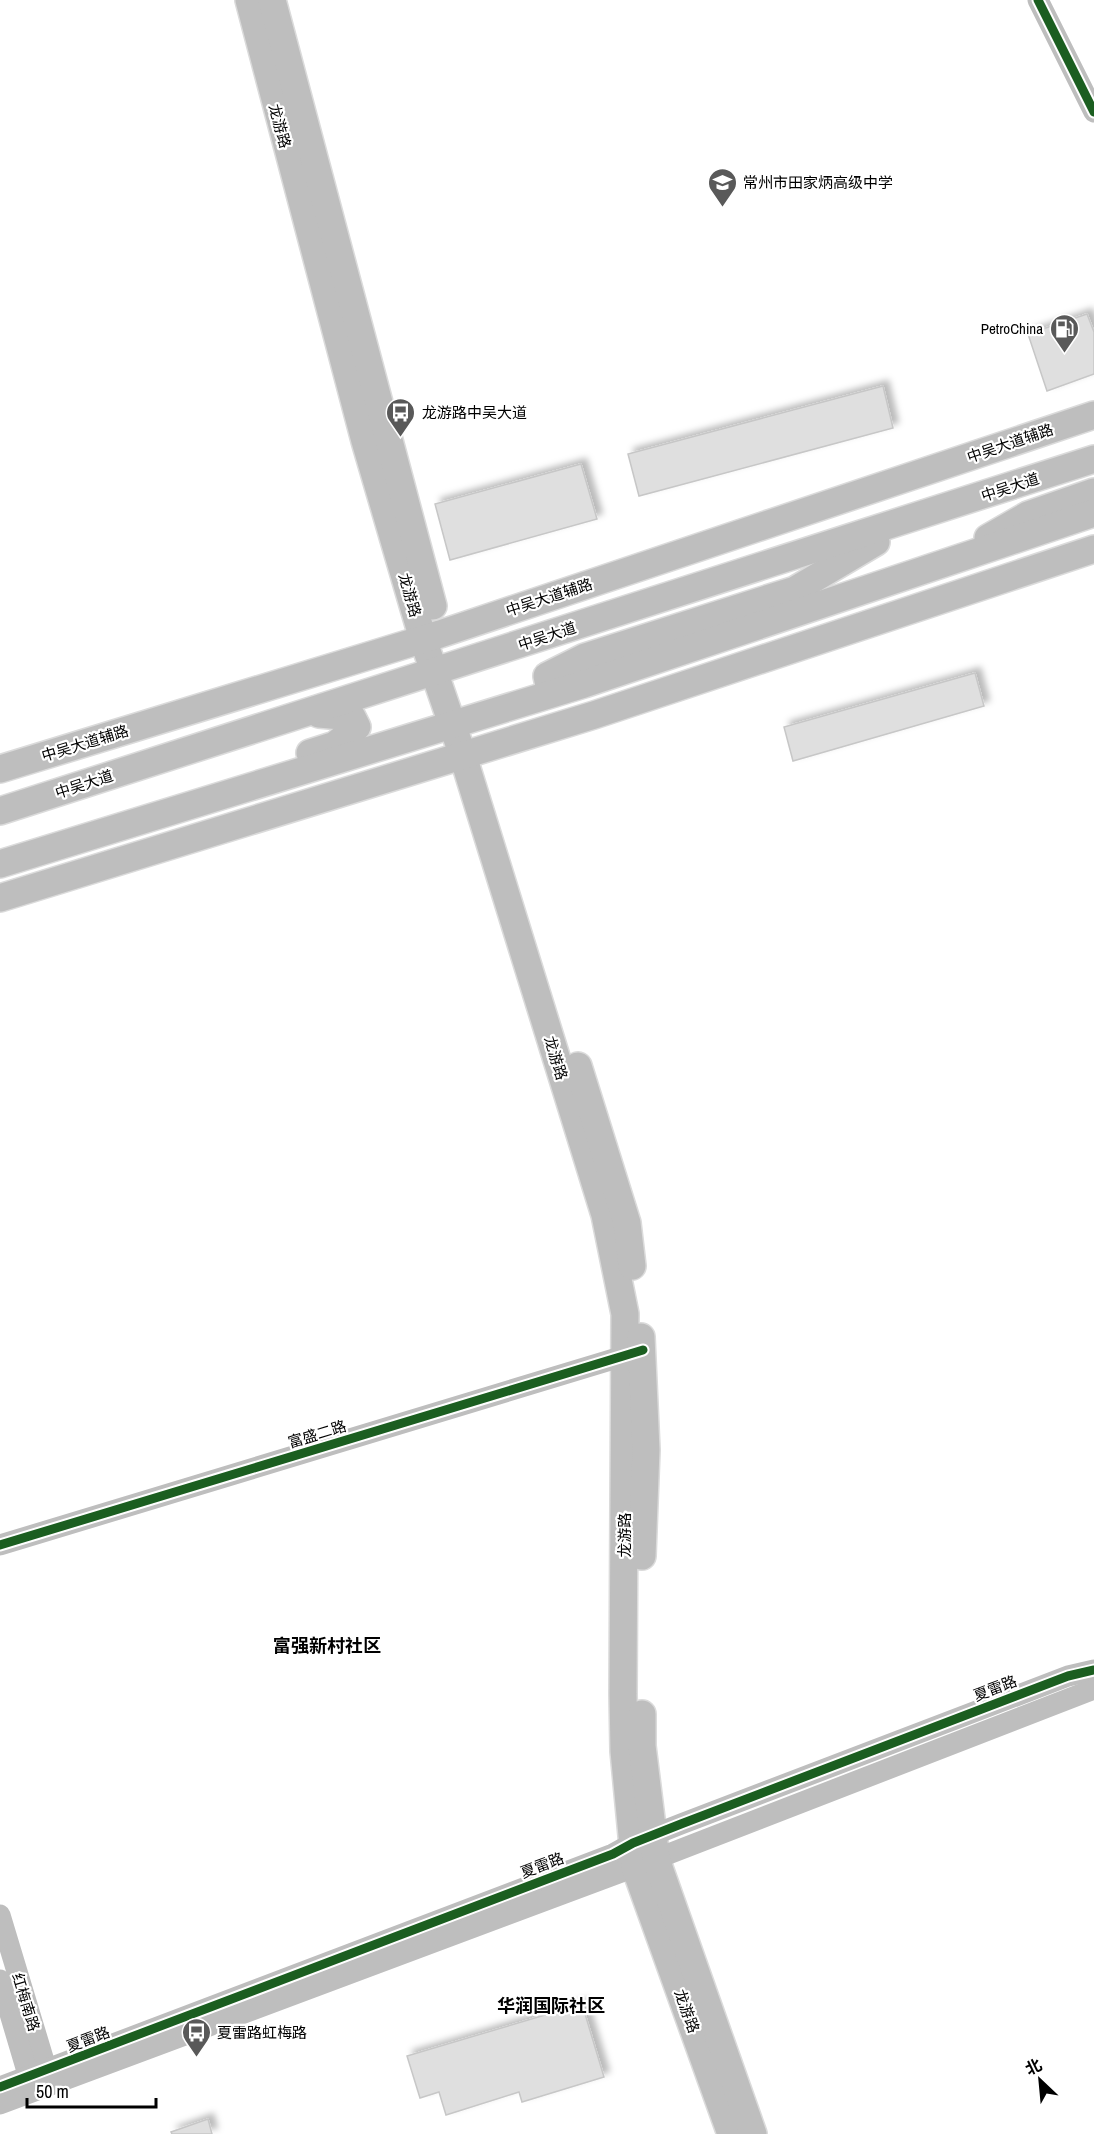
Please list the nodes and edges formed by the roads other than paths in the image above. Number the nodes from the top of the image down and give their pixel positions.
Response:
1 (249, 0) edge
2 (272, 0) edge
3 (1038, 0) edge
4 (1094, 112) edge
5 (1094, 415) edge
6 (1094, 459) edge
7 (1094, 492) edge
8 (1094, 513) edge
9 (918, 516) junction
10 (698, 548) junction
11 (1094, 549) edge
12 (808, 552) junction
13 (939, 567) junction
14 (432, 636) junction
15 (832, 637) junction
16 (443, 669) junction
17 (584, 684) junction
18 (307, 713) junction
19 (460, 722) junction
20 (471, 753) junction
21 (0, 769) edge
22 (84, 784) junction
23 (0, 796) edge
24 (36, 800) junction
25 (0, 811) edge
26 (0, 825) edge
27 (43, 851) junction
28 (128, 859) junction
29 (5, 862) edge
30 (0, 898) edge
31 (634, 1353) junction
32 (0, 1545) edge
33 (1094, 1670) edge
34 (1094, 1689) edge
35 (644, 1851) junction
36 (0, 1915) edge
37 (0, 1980) edge
38 (40, 2079) junction
39 (0, 2087) edge
40 (0, 2104) edge
41 (731, 2134) edge
42 (753, 2134) edge

1 - 14 main road, 龙游路
2 - 14 main road, 龙游路
3 - 4 street
5 - 10 main road, 中吴大道辅路
6 - 9 main road, 中吴大道
7 - 13 main road
8 - 13 main road
9 - 12 main road, 中吴大道
9 - 17 main road
10 - 12 main road
10 - 14 main road, 中吴大道辅路
11 - 15 main road
12 - 16 main road, 中吴大道
13 - 15 main road
13 - 17 main road
14 - 16 main road, 龙游路
14 - 21 main road, 中吴大道辅路
15 - 20 main road
16 - 18 main road, 中吴大道
16 - 19 main road, 龙游路
17 - 19 main road
18 - 22 main road, 中吴大道
18 - 29 main road
19 - 20 main road, 龙游路
19 - 27 main road
20 - 28 main road
20 - 31 main road, 龙游路
22 - 23 main road
22 - 24 main road, 中吴大道
24 - 25 main road, 中吴大道
24 - 26 main road
27 - 28 main road
27 - 29 main road
28 - 30 main road
31 - 32 street, 富盛二路
31 - 35 main road, 龙游路
33 - 35 street, 夏雷路
34 - 35 street, 夏雷路
35 - 38 street, 夏雷路
35 - 41 main road, 龙游路
35 - 42 main road, 龙游路
36 - 38 street, 红梅南路
37 - 38 street
38 - 39 street, 夏雷路
38 - 40 street, 夏雷路

